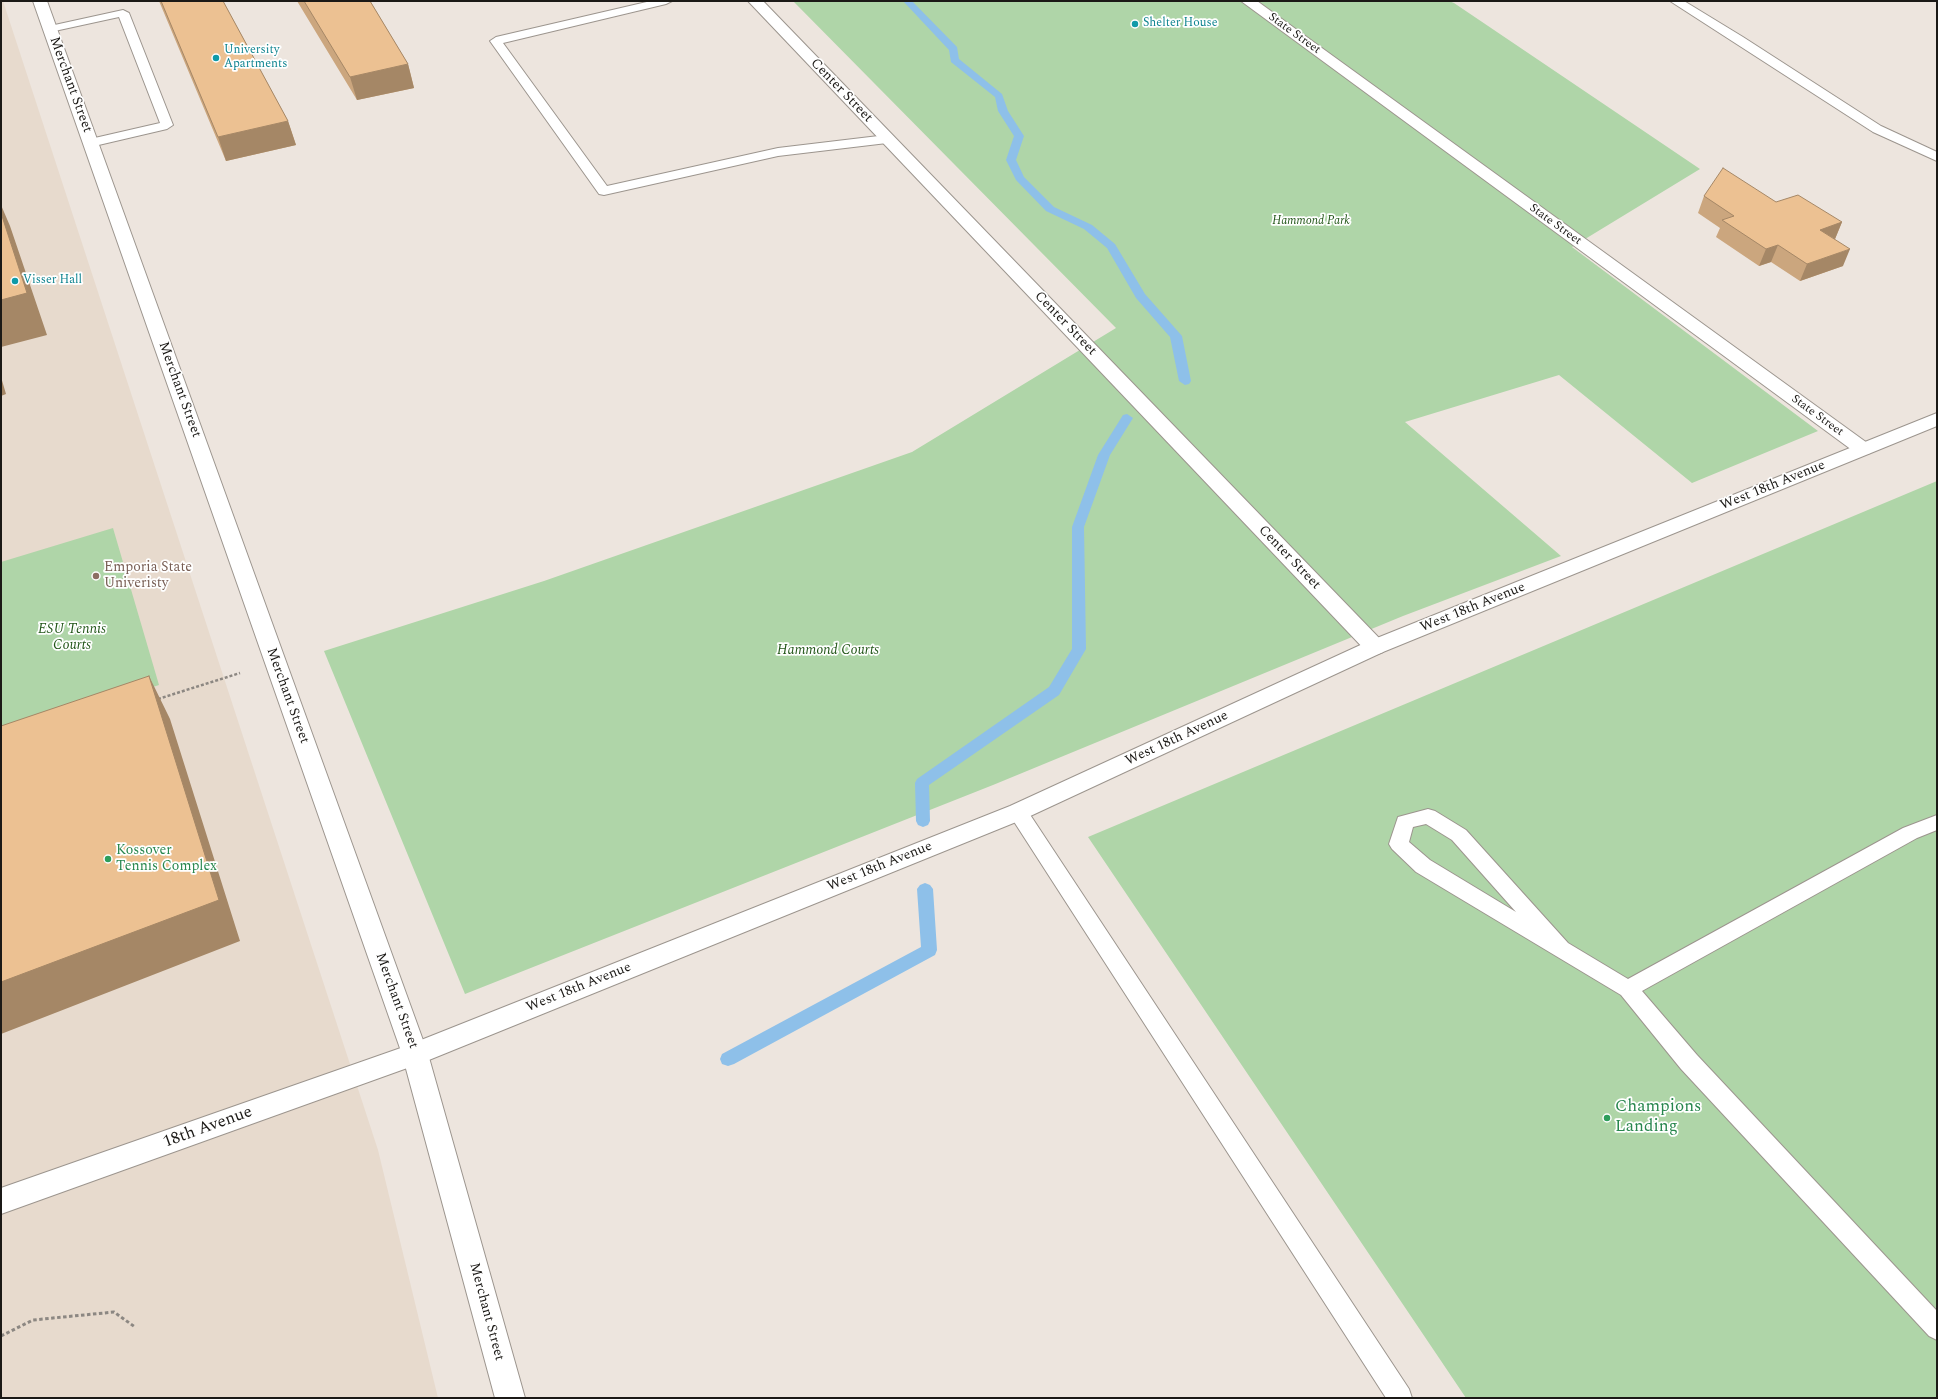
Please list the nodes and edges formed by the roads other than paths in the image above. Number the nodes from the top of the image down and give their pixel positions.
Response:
1 (40, 1) edge
2 (666, 1) edge
3 (755, 1) edge
4 (1248, 1) edge
5 (1676, 1) edge
6 (50, 29) junction
7 (887, 139) junction
8 (90, 143) junction
9 (1937, 157) edge
10 (1937, 419) edge
11 (1863, 449) junction
12 (1375, 648) junction
13 (1018, 812) junction
14 (1937, 822) edge
15 (1560, 947) junction
16 (1628, 988) junction
17 (415, 1054) junction
18 (1, 1201) edge
19 (1937, 1328) edge
20 (510, 1398) edge
21 (1400, 1398) edge

1 - 6 street, Merchant Street
2 - 7 lane
3 - 7 street, Center Street
4 - 11 street, State Street
5 - 9 lane
6 - 8 street, Merchant Street
6 - 8 lane
7 - 12 street, Center Street
8 - 17 street, Merchant Street
10 - 11 street, West 18th Avenue
11 - 12 street, West 18th Avenue
12 - 13 street, West 18th Avenue
13 - 17 street, West 18th Avenue
13 - 21 lane
14 - 16 lane
15 - 15 lane
15 - 16 lane
16 - 19 lane
17 - 18 street, 18th Avenue
17 - 20 street, Merchant Street

